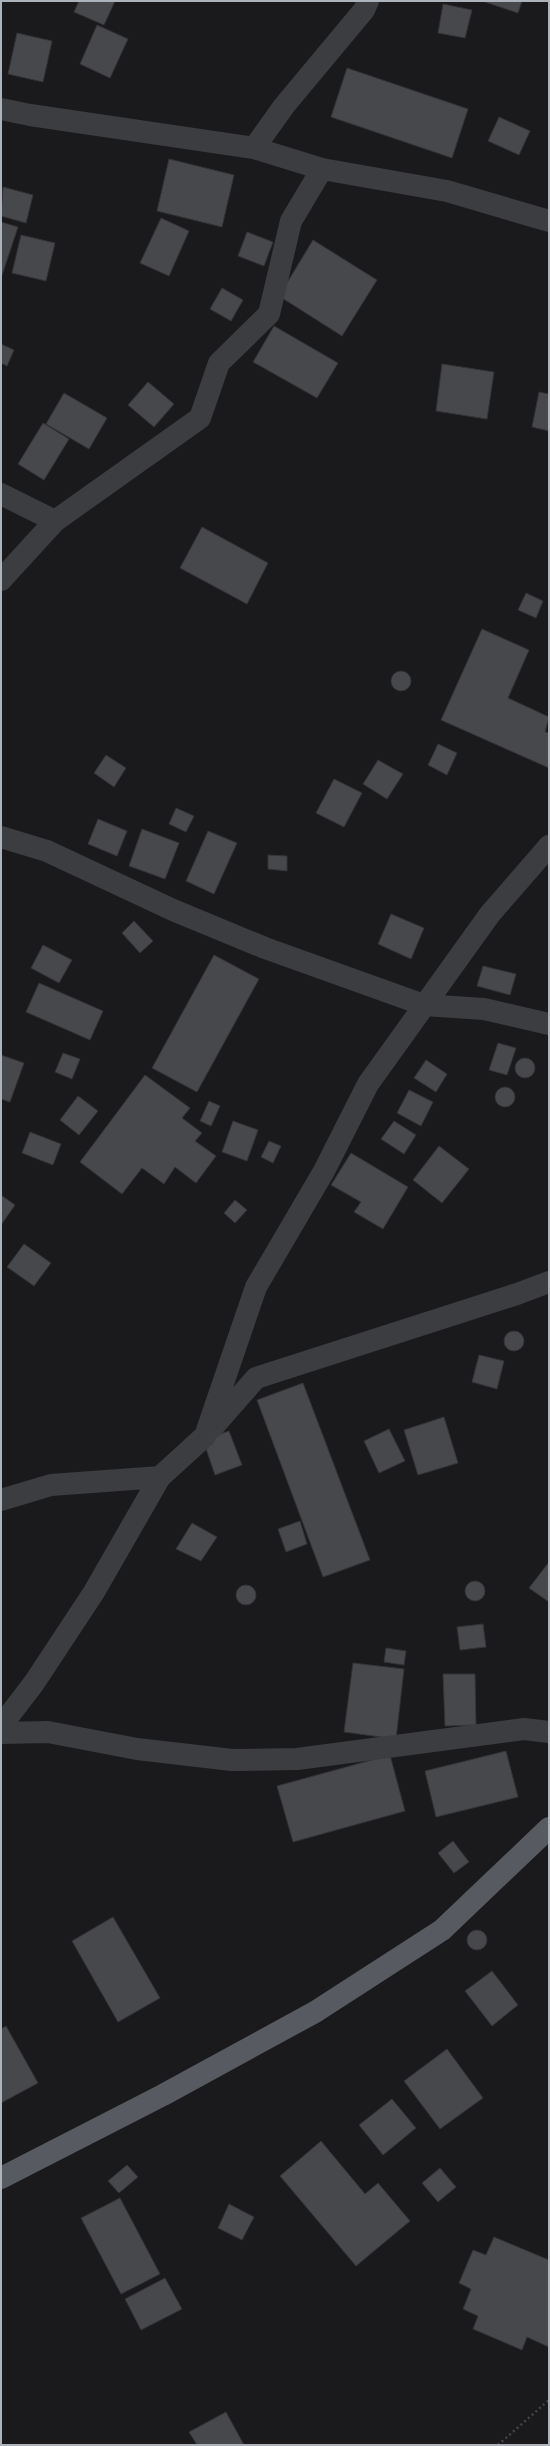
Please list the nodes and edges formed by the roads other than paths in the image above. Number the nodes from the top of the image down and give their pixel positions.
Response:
1 (368, 1) edge
2 (1, 109) edge
3 (254, 148) junction
4 (322, 169) junction
5 (549, 221) edge
6 (1, 494) edge
7 (55, 521) junction
8 (1, 580) edge
9 (1, 837) edge
10 (549, 846) edge
11 (424, 1005) junction
12 (549, 1024) edge
13 (549, 1282) edge
14 (205, 1436) junction
15 (160, 1477) junction
16 (1, 1500) edge
17 (1, 1726) edge
18 (549, 1732) edge
19 (1, 1733) edge
20 (549, 1828) edge
21 (1, 2178) edge

1 - 3 street
2 - 3 street
3 - 4 street
4 - 5 street
4 - 7 street
6 - 7 street
7 - 8 street
9 - 11 street
10 - 11 street
11 - 12 street
11 - 14 street
13 - 14 street
14 - 15 street
15 - 16 street
15 - 17 street
18 - 19 street
20 - 21 main road

